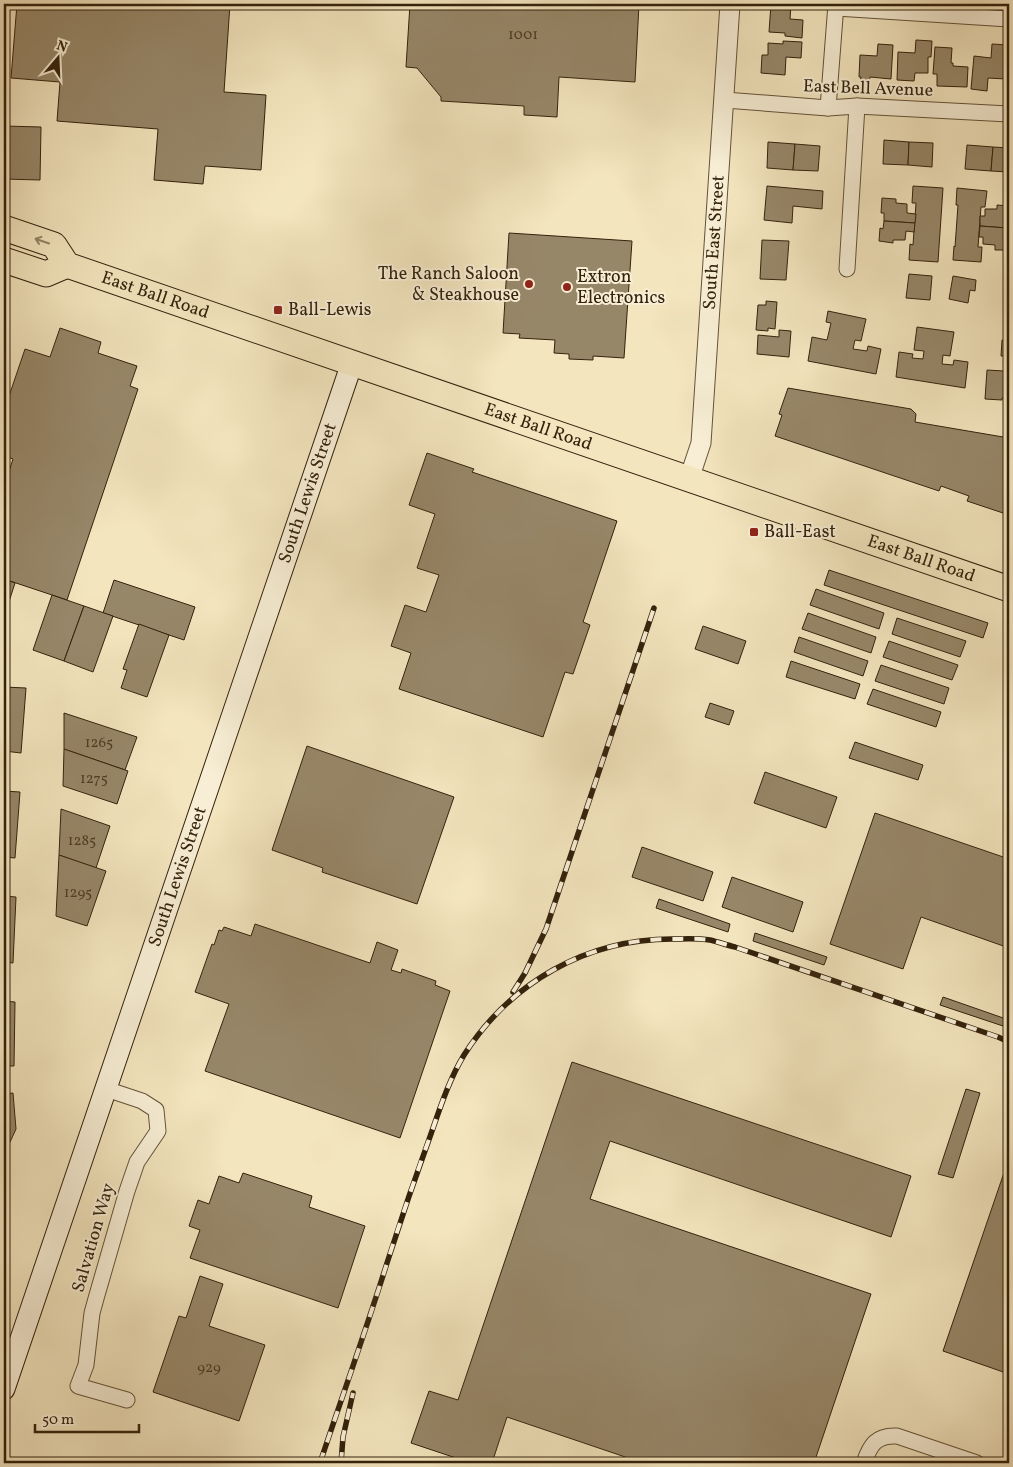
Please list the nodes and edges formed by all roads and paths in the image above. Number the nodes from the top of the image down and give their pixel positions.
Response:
1 (730, 4) edge
2 (836, 6) edge
3 (991, 11) edge
4 (1009, 19) edge
5 (725, 100) junction
6 (857, 106) junction
7 (828, 108) junction
8 (1009, 114) edge
9 (4, 228) edge
10 (4, 260) edge
11 (67, 265) junction
12 (847, 269) dead end
13 (352, 363) junction
14 (689, 479) junction
15 (1009, 589) edge
16 (106, 1088) junction
17 (4, 1389) edge
18 (127, 1400) dead end
19 (864, 1463) edge
20 (978, 1463) edge

1 - 5 street, South East Street
2 - 3 street
2 - 7 street
3 - 4 street
5 - 7 street, East Bell Avenue
5 - 14 street, South East Street
6 - 7 street, East Bell Avenue
6 - 8 street, East Bell Avenue
6 - 12 street
11 -> 9 main road
10 - 11 main road
11 - 13 main road, East Ball Road
13 - 14 main road, East Ball Road
13 - 16 main road, South Lewis Street
14 - 15 main road, East Ball Road
16 - 17 main road, South Lewis Street
16 - 18 street, Salvation Way
19 - 20 street

